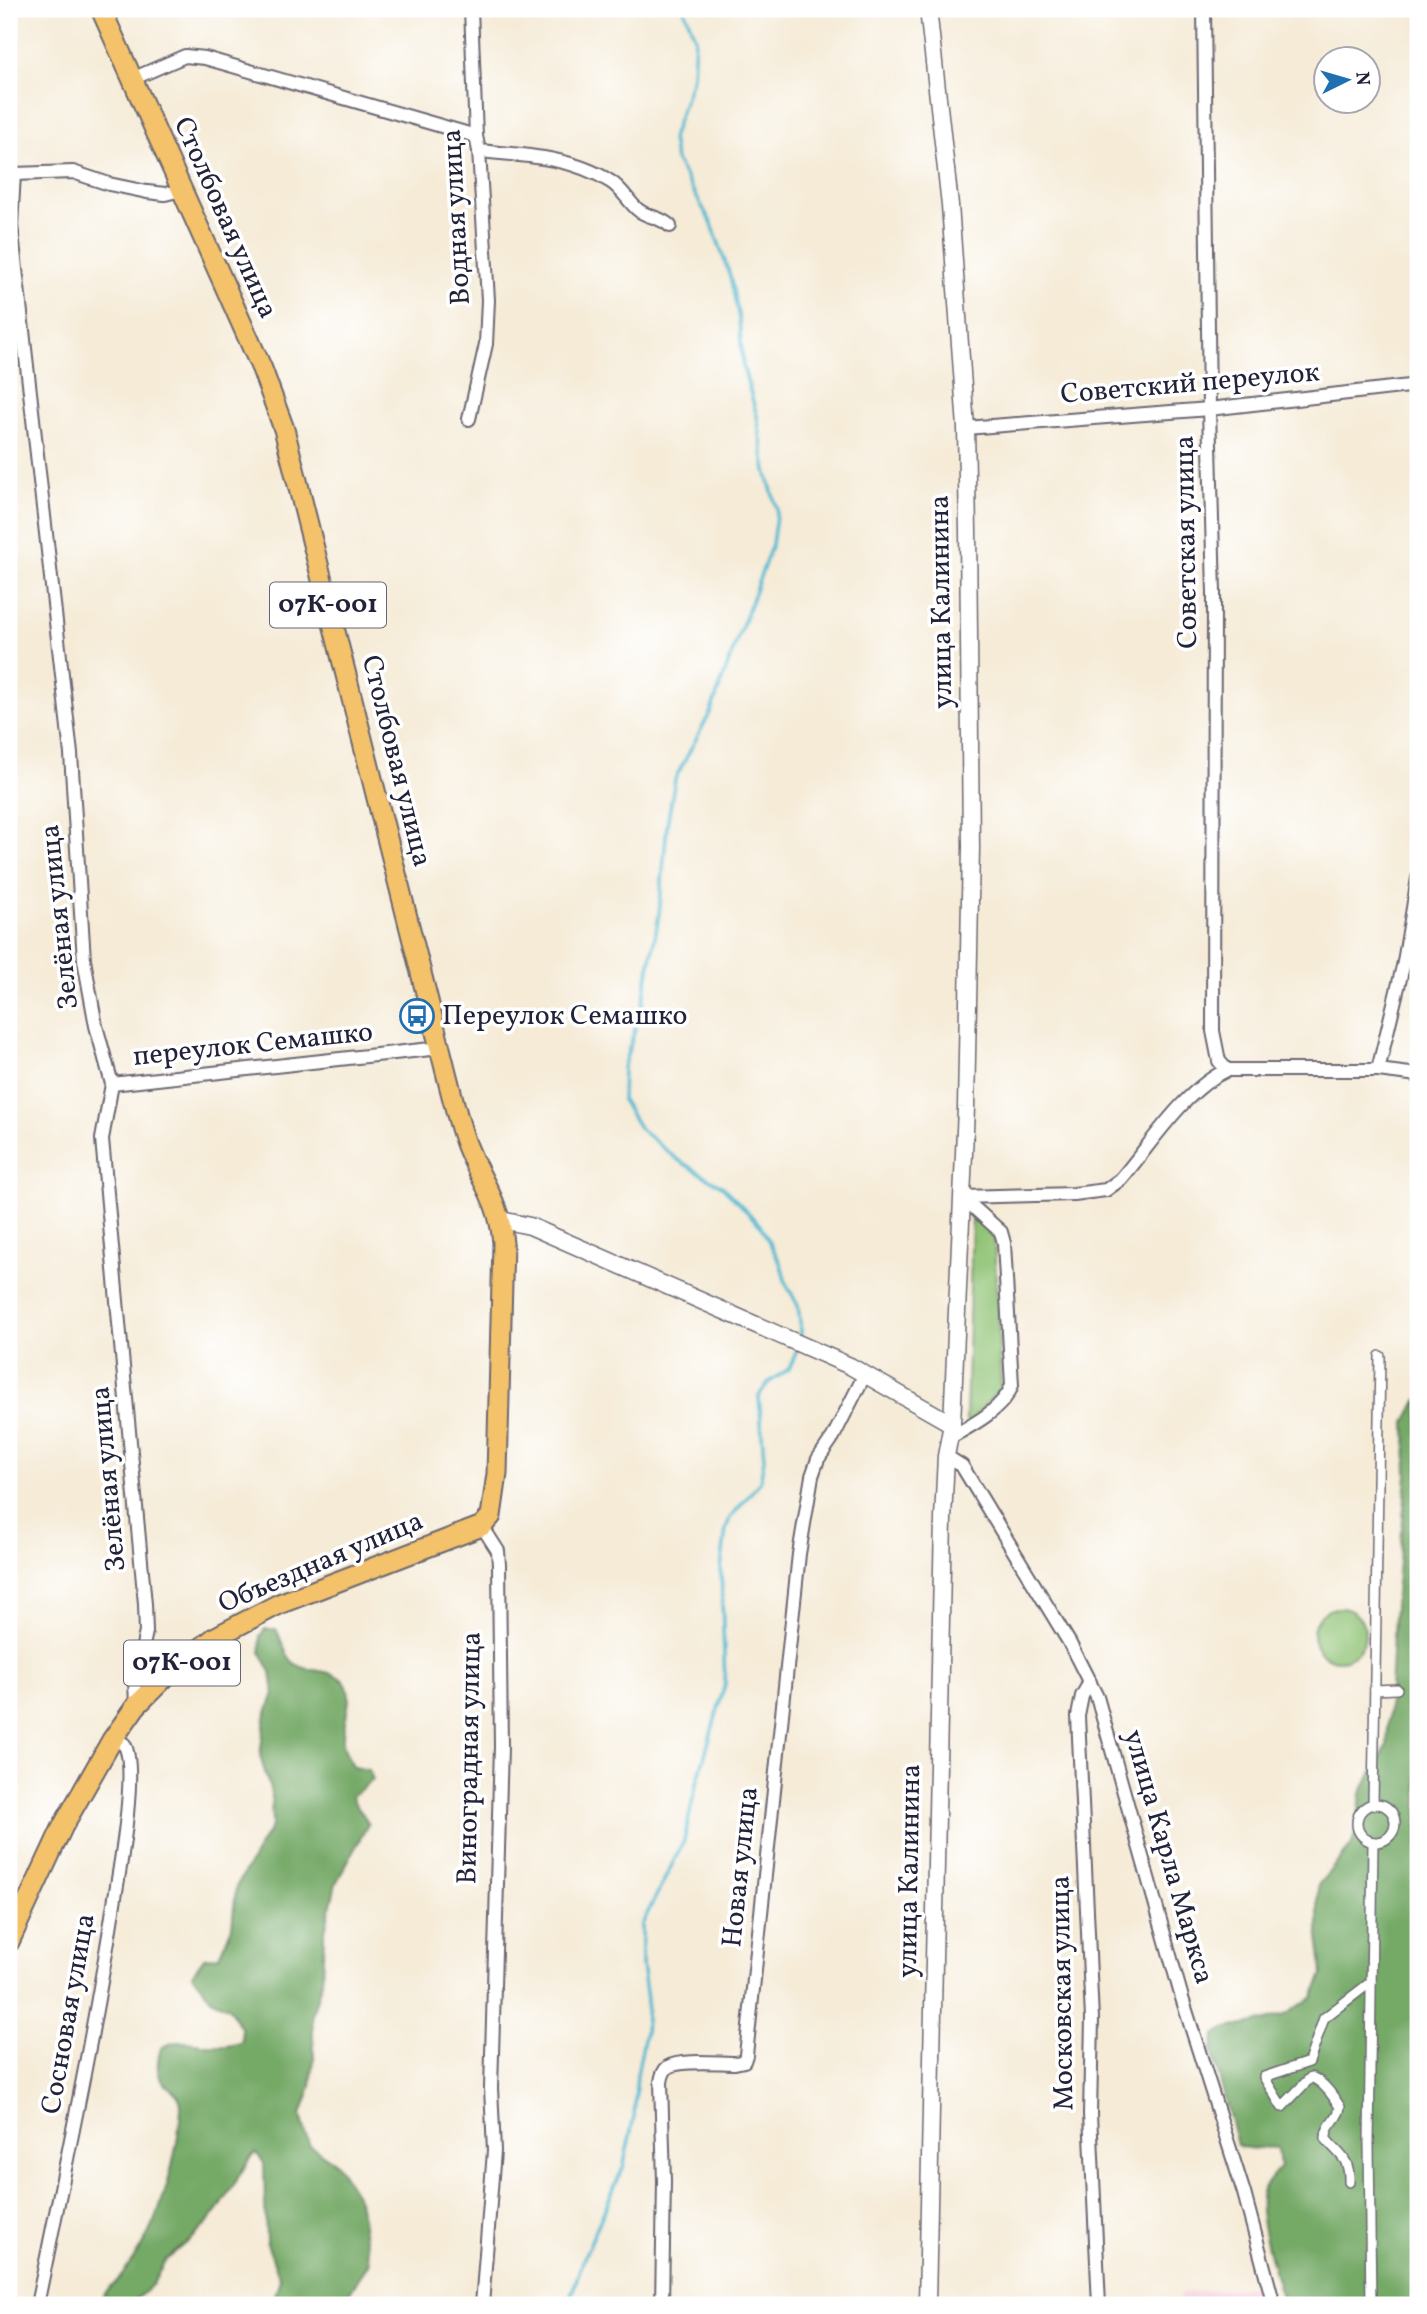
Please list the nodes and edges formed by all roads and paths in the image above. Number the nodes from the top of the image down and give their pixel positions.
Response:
1 (101, 9) edge
2 (471, 9) edge
3 (928, 9) edge
4 (1204, 9) edge
5 (132, 79) junction
6 (476, 136) junction
7 (479, 150) junction
8 (12, 169) edge
9 (181, 190) junction
10 (670, 226) dead end
11 (1418, 385) edge
12 (1209, 410) junction
13 (469, 419) dead end
14 (965, 428) junction
15 (1418, 878) edge
16 (440, 1048) junction
17 (1227, 1070) junction
18 (1378, 1070) junction
19 (1418, 1074) edge
20 (112, 1084) junction
21 (962, 1197) junction
22 (501, 1220) junction
23 (1380, 1356) dead end
24 (864, 1374) junction
25 (950, 1431) junction
26 (946, 1456) junction
27 (482, 1526) junction
28 (1377, 1542) junction
29 (1367, 1543) dead end
30 (1365, 1634) dead end
31 (1376, 1634) junction
32 (1090, 1682) junction
33 (1397, 1689) dead end
34 (1375, 1690) junction
35 (136, 1706) junction
36 (112, 1740) junction
37 (1373, 1805) junction
38 (1373, 1842) junction
39 (9, 1942) edge
40 (1371, 1982) junction
41 (1349, 2182) dead end
42 (37, 2305) edge
43 (482, 2305) edge
44 (662, 2305) edge
45 (927, 2305) edge
46 (1099, 2305) edge
47 (1274, 2305) edge
48 (1371, 2305) edge

1 - 5 main road, Столбовая улица / 07К-001
2 - 6 street, Водная улица
3 - 14 street, улица Калинина
4 - 12 street, Советская улица
5 - 6 street
5 - 9 main road, Столбовая улица / 07К-001
6 - 7 street, Водная улица
7 - 10 street
7 - 13 street, Водная улица
8 - 9 street
8 - 20 street, Зелёная улица
9 - 16 main road, Столбовая улица / 07К-001
11 - 12 street, Советский переулок
12 - 14 street, Советский переулок
12 - 17 street, Советская улица
14 - 21 street, улица Калинина
15 - 18 street
16 - 20 street, переулок Семашко
16 - 22 main road, Столбовая улица / 07К-001
17 - 18 street
17 - 21 street
18 - 19 street
20 - 35 street, Зелёная улица
21 - 25 street, улица Калинина
21 - 25 street
22 - 24 street
22 - 27 main road, 07К-001
23 - 28 street
24 - 25 street
24 - 44 street, Новая улица
25 - 26 street, улица Калинина
26 - 32 street, улица Карла Маркса
26 - 45 street, улица Калинина
27 - 35 main road, Объездная улица / 07К-001
27 - 43 street, Виноградная улица
28 - 29 street
28 - 31 street
30 - 31 street
31 - 34 street
32 - 46 street, Московская улица
32 - 47 street, улица Карла Маркса
33 - 34 street
34 - 37 street
35 - 36 main road, Объездная улица / 07К-001
36 - 39 main road, Объездная улица / 07К-001
36 - 42 street, Сосновая улица
37 - 38 street
37 - 38 street
38 - 40 street
40 - 41 street
40 - 48 street

